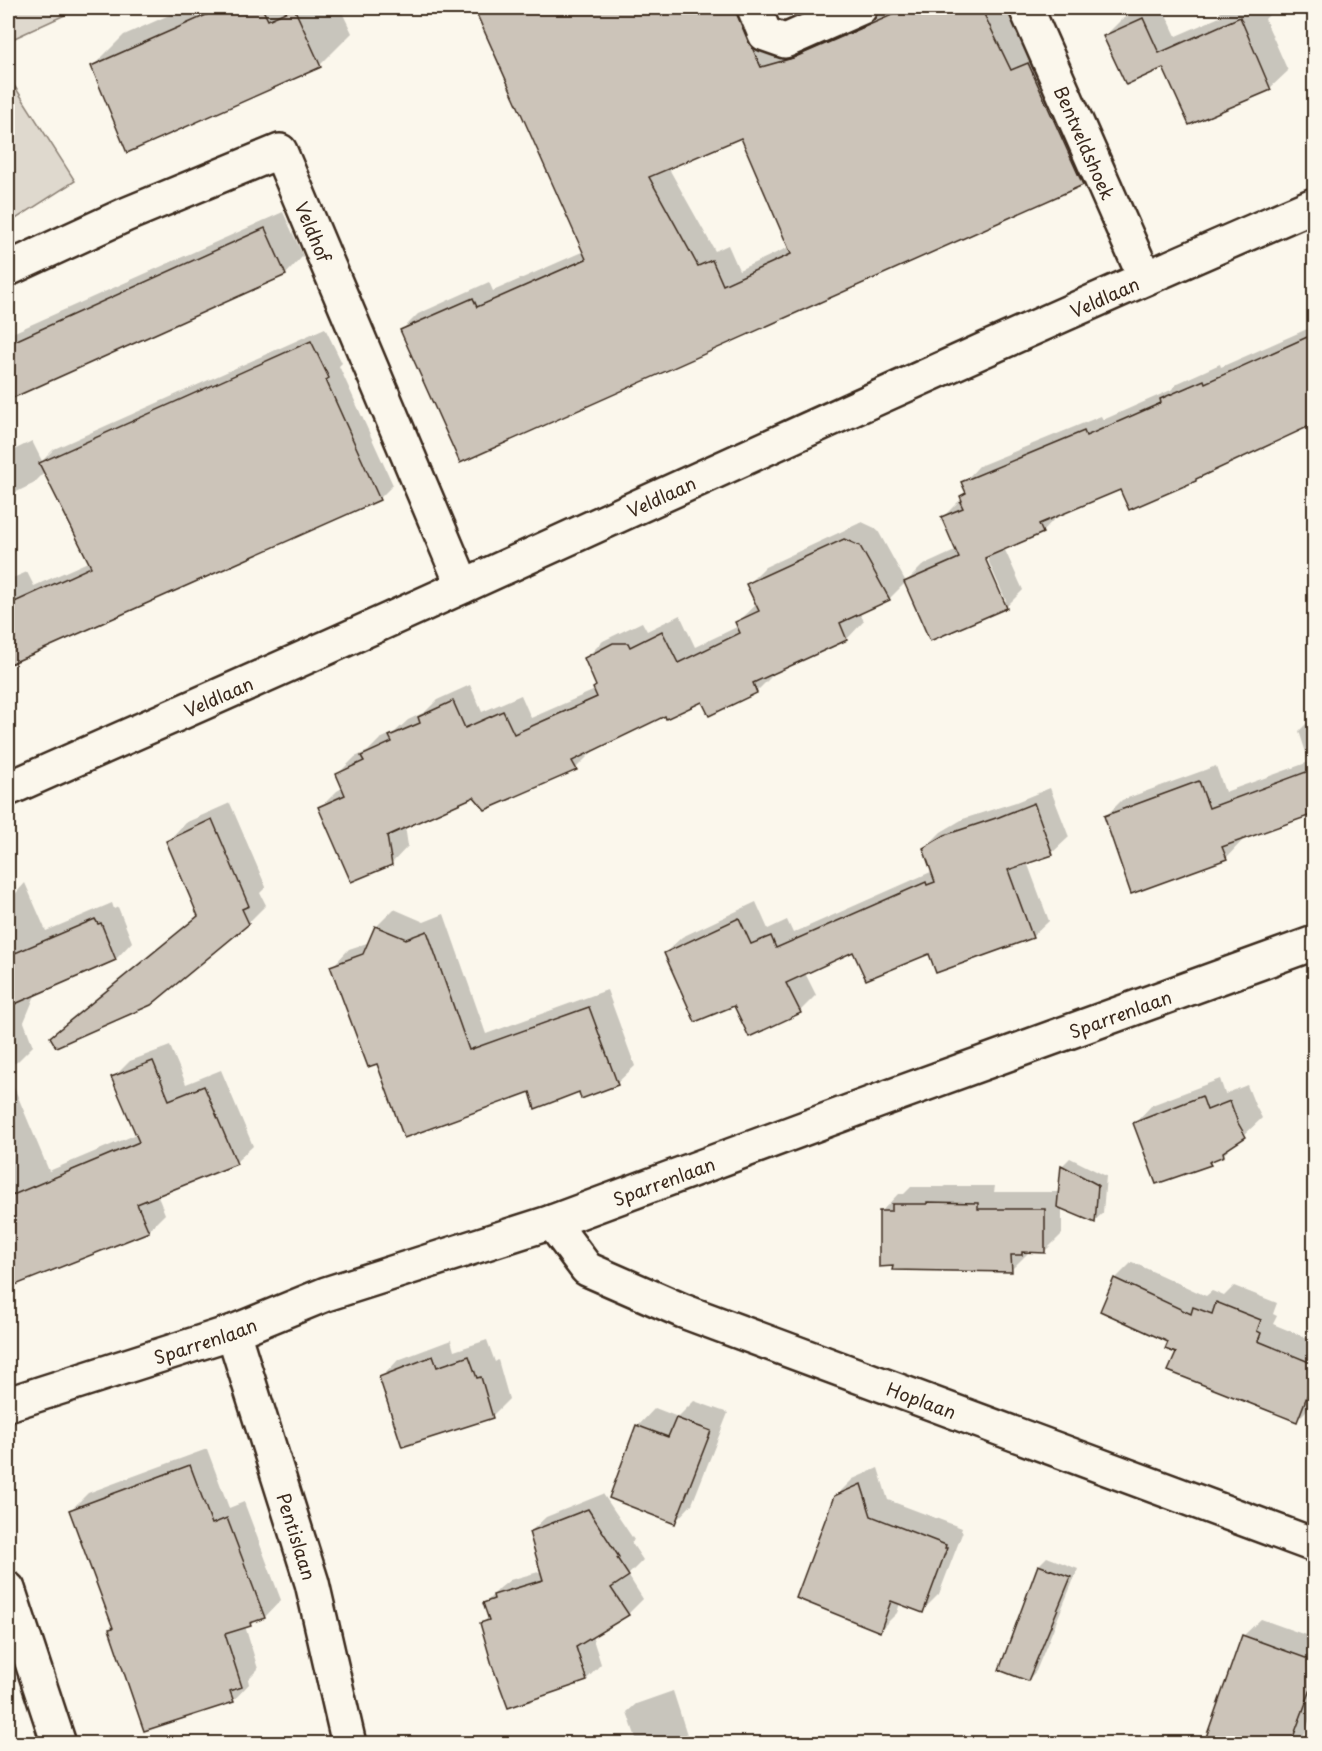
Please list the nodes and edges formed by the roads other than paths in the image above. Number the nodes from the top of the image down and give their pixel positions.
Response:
1 (754, 8) edge
2 (860, 8) edge
3 (1026, 8) edge
4 (1314, 205) edge
5 (8, 269) edge
6 (1145, 278) junction
7 (463, 586) junction
8 (8, 789) edge
9 (1314, 943) edge
10 (552, 1222) junction
11 (233, 1332) junction
12 (8, 1404) edge
13 (1314, 1545) edge
14 (8, 1589) edge
15 (59, 1743) edge
16 (349, 1743) edge

1 - 2 street
3 - 6 street, Bentveldshoek
4 - 6 street, Veldlaan
5 - 7 street, Veldhof
6 - 7 street, Veldlaan
7 - 8 street, Veldlaan
9 - 10 street, Sparrenlaan
10 - 11 street, Sparrenlaan
10 - 13 street, Hoplaan
11 - 12 street, Sparrenlaan
11 - 16 street, Pentislaan
14 - 15 street

